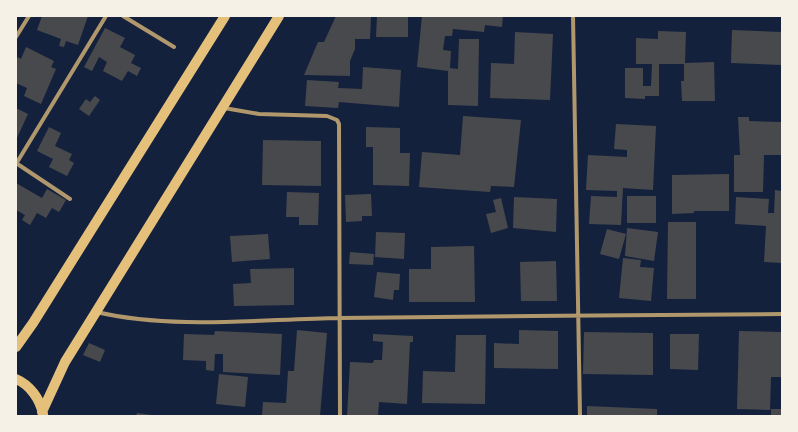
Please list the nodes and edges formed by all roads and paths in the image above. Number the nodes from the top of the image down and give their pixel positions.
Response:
1 (29, 16) edge
2 (106, 16) edge
3 (123, 16) edge
4 (225, 16) edge
5 (279, 16) edge
6 (573, 16) edge
7 (16, 37) edge
8 (174, 48) dead end
9 (222, 107) junction
10 (16, 164) edge
11 (70, 199) dead end
12 (96, 312) junction
13 (782, 314) edge
14 (578, 316) junction
15 (340, 318) junction
16 (16, 347) edge
17 (16, 379) edge
18 (42, 414) edge
19 (340, 416) edge
20 (580, 416) edge

1 - 7 street
2 - 10 street
3 - 8 street
4 - 16 main road
5 - 9 main road
6 - 14 street
9 - 12 main road
9 - 15 street
10 - 11 street
12 - 15 street
12 - 18 main road
13 - 14 street
14 - 15 street
14 - 20 street
15 - 19 street
17 - 18 main road

